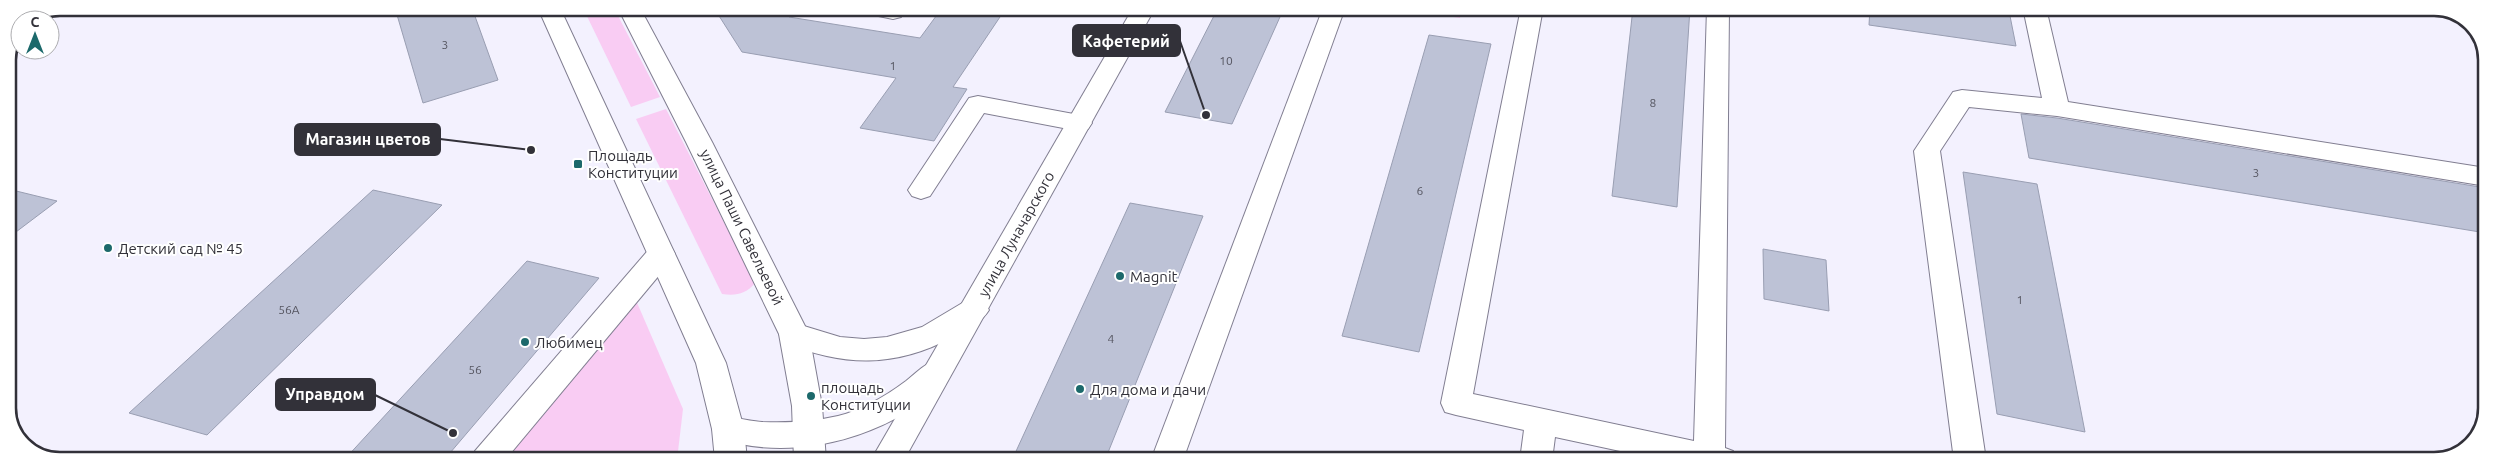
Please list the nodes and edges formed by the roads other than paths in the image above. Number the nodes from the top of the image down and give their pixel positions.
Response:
1 (553, 16) edge
2 (633, 16) edge
3 (1139, 16) edge
4 (1331, 17) edge
5 (1530, 17) edge
6 (1718, 17) edge
7 (2036, 17) edge
8 (2057, 108) junction
9 (1079, 123) junction
10 (2478, 176) edge
11 (921, 190) dead end
12 (661, 254) junction
13 (974, 310) junction
14 (794, 334) junction
15 (940, 370) junction
16 (1541, 422) junction
17 (728, 429) junction
18 (810, 447) edge
19 (493, 451) edge
20 (730, 451) edge
21 (892, 451) edge
22 (1170, 451) edge
23 (1537, 452) edge
24 (1679, 452) edge
25 (1713, 452) edge
26 (1969, 452) edge

1 - 12 main road
2 - 14 main road, улица Паши Савельевой
3 - 9 main road, улица Луначарского
4 - 22 main road
5 - 16 main road
6 - 25 main road
7 - 8 main road
8 - 10 main road
8 - 26 main road
9 - 11 main road
9 - 13 main road, улица Луначарского
12 - 17 main road
12 - 19 main road
13 - 14 main road
13 - 15 main road, улица Луначарского
14 - 18 main road, улица Паши Савельевой
15 - 18 main road
15 - 21 main road, улица Луначарского
16 - 23 main road
16 - 24 main road
17 - 18 main road
17 - 20 main road

